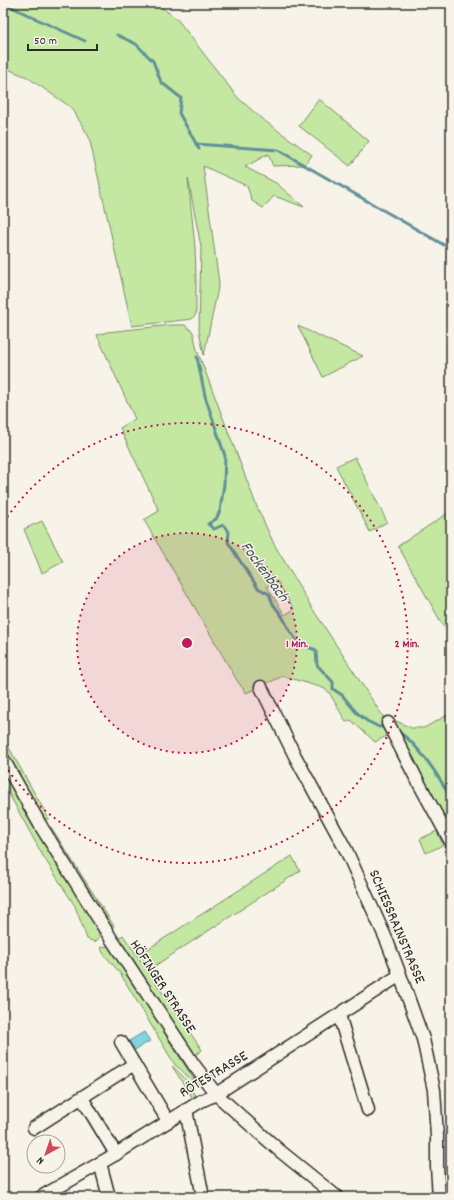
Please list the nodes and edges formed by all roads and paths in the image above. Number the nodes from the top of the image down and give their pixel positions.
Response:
1 (261, 687) dead end
2 (390, 728) dead end
3 (3, 759) edge
4 (451, 842) edge
5 (400, 975) junction
6 (339, 1015) junction
7 (121, 1042) dead end
8 (134, 1064) junction
9 (216, 1094) junction
10 (82, 1098) junction
11 (186, 1110) junction
12 (368, 1110) dead end
13 (168, 1121) junction
14 (34, 1128) dead end
15 (116, 1154) junction
16 (100, 1163) junction
17 (41, 1197) edge
18 (109, 1197) edge
19 (203, 1197) edge
20 (337, 1197) edge
21 (439, 1197) edge

1 - 5 street, SCHIESSRAINSTRASSE
2 - 4 street
3 - 9 street, HÖFINGER STRASSE
5 - 6 street, RÖTESTRASSE
5 - 21 street, SCHIESSRAINSTRASSE
6 - 9 street, RÖTESTRASSE
6 - 12 street
7 - 8 street
8 - 10 street
8 - 13 street
9 - 11 street, RÖTESTRASSE
9 - 20 street, HÖFINGER STRASSE
10 - 14 street
10 - 15 street
11 - 13 street, RÖTESTRASSE
11 - 19 street
13 - 15 street, RÖTESTRASSE
15 - 16 street, RÖTESTRASSE
16 - 17 street, RÖTESTRASSE
16 - 18 street

